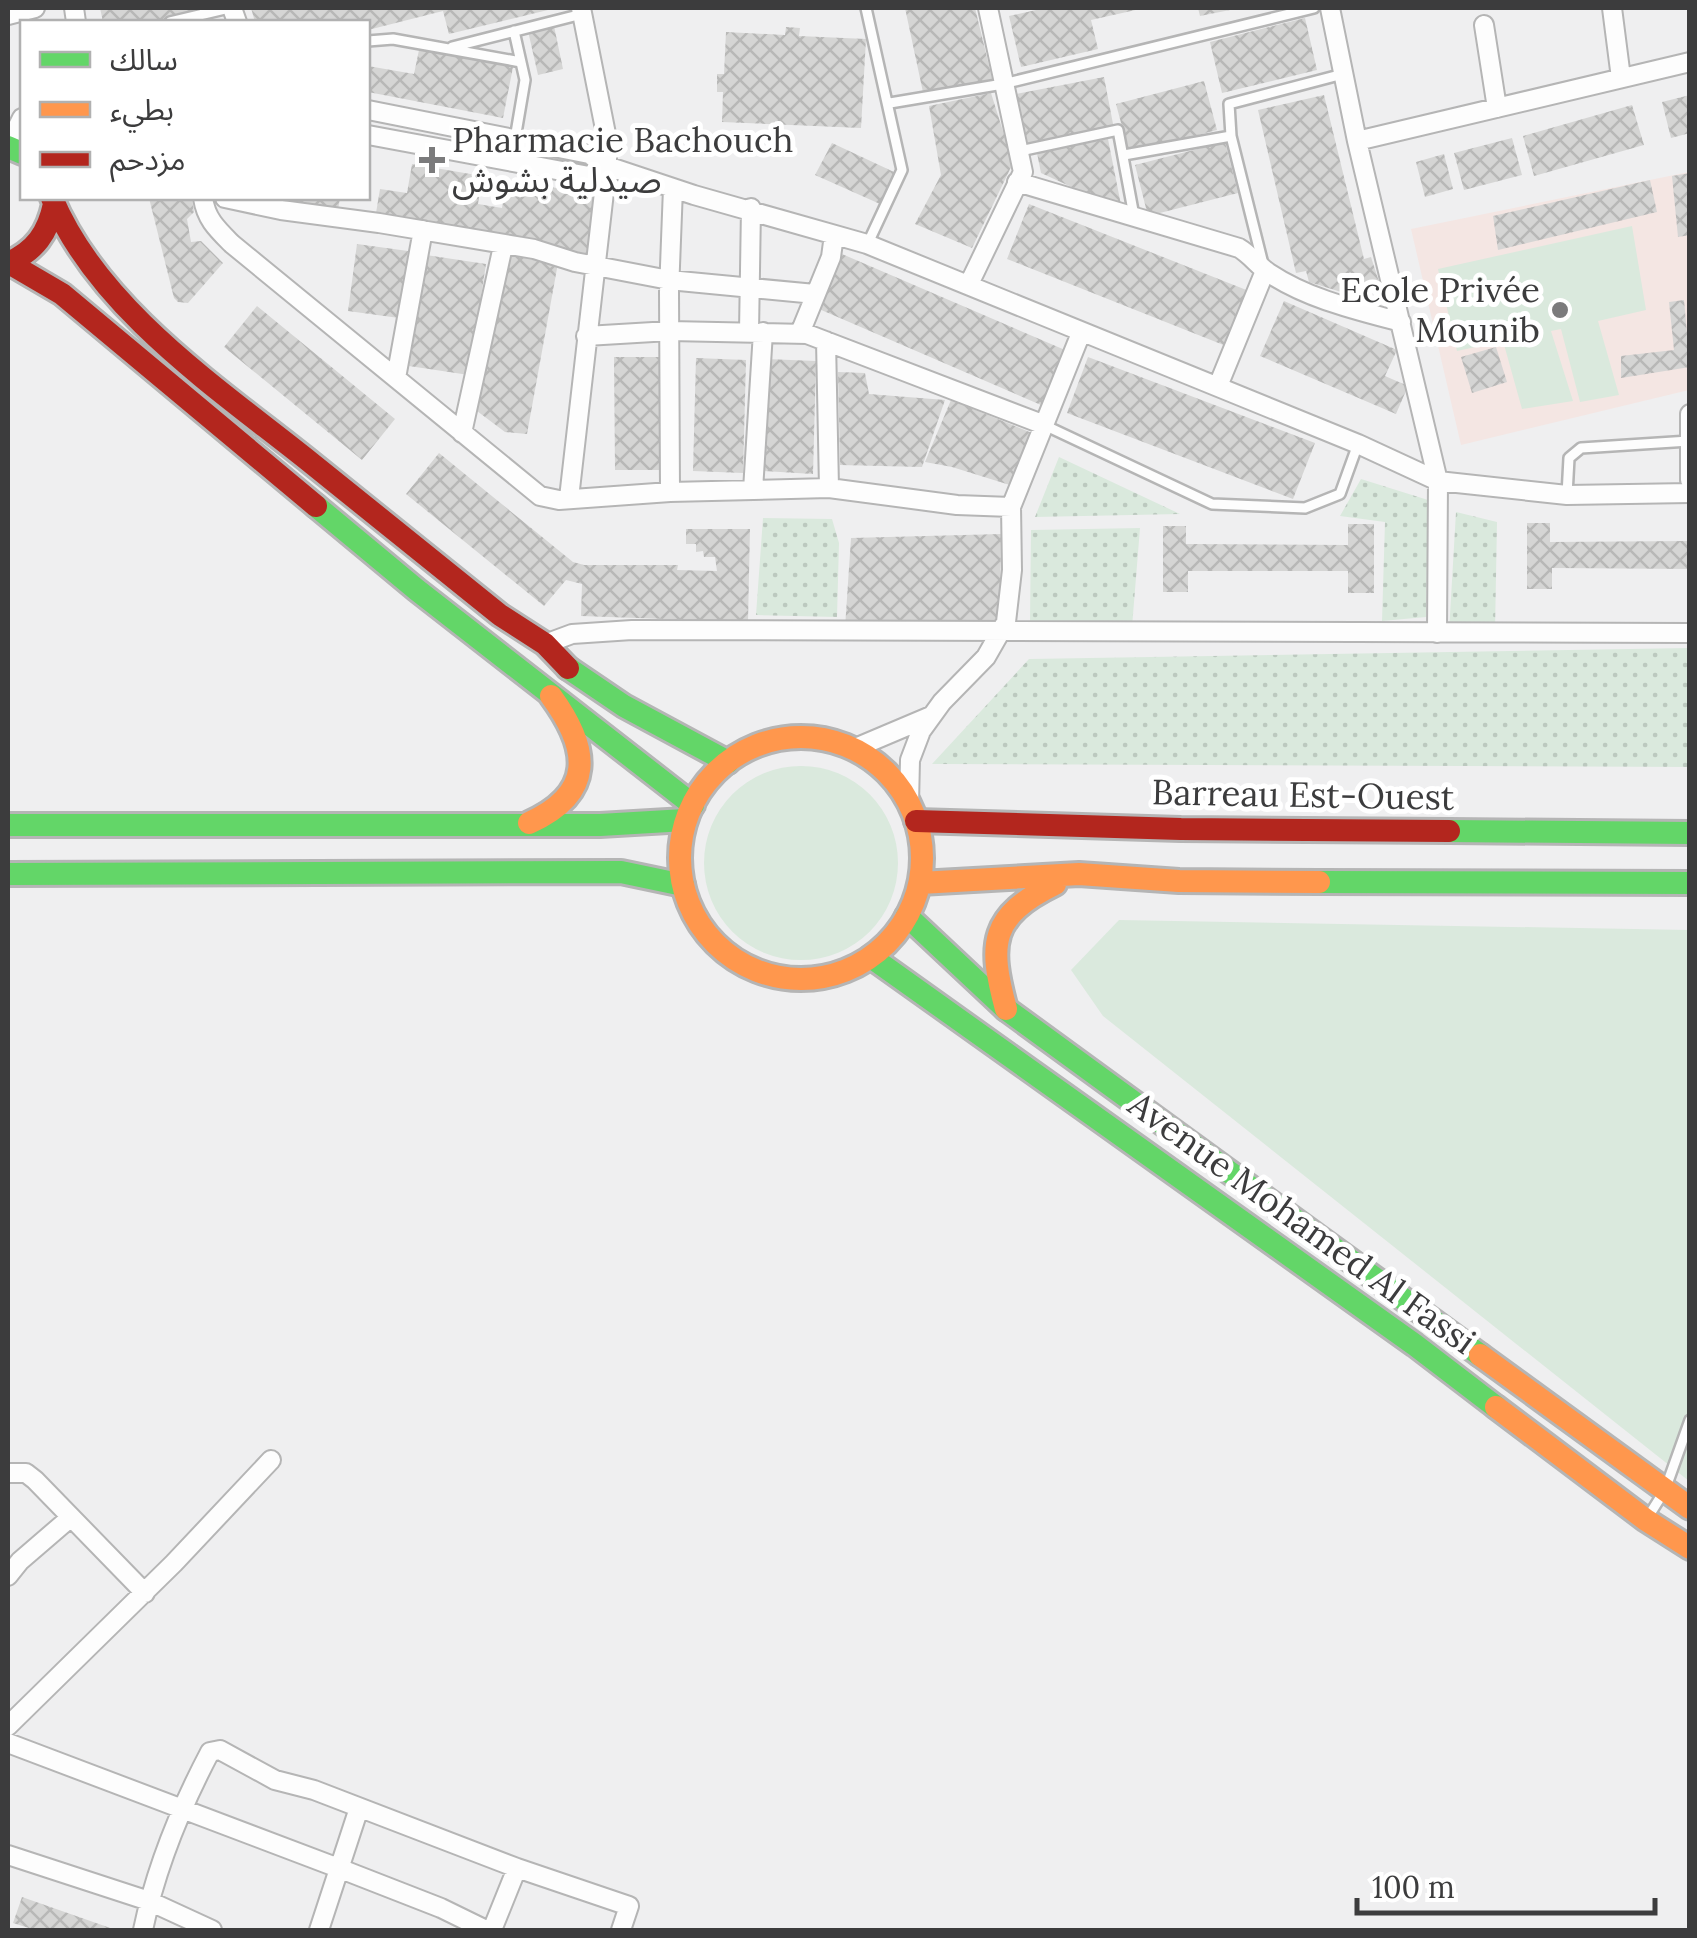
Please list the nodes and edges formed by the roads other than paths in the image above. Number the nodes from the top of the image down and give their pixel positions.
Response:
1 (35, 8) edge
2 (231, 8) edge
3 (866, 8) edge
4 (988, 8) edge
5 (1314, 8) edge
6 (1330, 8) edge
7 (1612, 8) edge
8 (582, 11) edge
9 (8, 16) edge
10 (179, 20) edge
11 (1484, 25) dead end
12 (514, 31) junction
13 (370, 40) edge
14 (444, 48) junction
15 (521, 62) junction
16 (1690, 62) edge
17 (1343, 74) junction
18 (1621, 78) junction
19 (1003, 84) junction
20 (890, 103) junction
21 (1497, 108) junction
22 (370, 110) edge
23 (20, 122) edge
24 (370, 135) edge
25 (1231, 136) junction
26 (515, 139) junction
27 (1357, 142) junction
28 (8, 146) edge
29 (1020, 151) junction
30 (1124, 155) junction
31 (608, 166) junction
32 (1016, 182) junction
33 (672, 188) junction
34 (203, 200) edge
35 (234, 200) edge
36 (53, 201) edge
37 (750, 208) junction
38 (1135, 219) junction
39 (424, 230) junction
40 (834, 235) junction
41 (867, 244) junction
42 (503, 246) junction
43 (8, 263) edge
44 (594, 264) junction
45 (1265, 271) junction
46 (669, 280) junction
47 (970, 284) junction
48 (749, 286) junction
49 (816, 294) junction
50 (1401, 322) junction
51 (670, 332) junction
52 (756, 332) junction
53 (800, 333) junction
54 (1081, 333) junction
55 (586, 336) junction
56 (826, 341) junction
57 (396, 378) junction
58 (1218, 386) junction
59 (1690, 414) edge
60 (1042, 424) junction
61 (462, 433) junction
62 (1689, 441) edge
63 (1358, 444) junction
64 (1438, 480) junction
65 (1690, 480) edge
66 (829, 488) junction
67 (753, 490) junction
68 (670, 492) junction
69 (1690, 493) edge
70 (1567, 494) junction
71 (570, 498) junction
72 (1011, 506) junction
73 (1000, 629) junction
74 (1690, 632) edge
75 (1437, 633) junction
76 (545, 644) junction
77 (551, 696) junction
78 (931, 716) junction
79 (853, 750) junction
80 (728, 762) junction
81 (913, 812) junction
82 (689, 813) junction
83 (528, 824) junction
84 (8, 825) edge
85 (1690, 833) edge
86 (8, 874) edge
87 (1080, 874) junction
88 (920, 883) junction
89 (1690, 883) edge
90 (683, 886) junction
91 (907, 916) junction
92 (871, 958) junction
93 (1006, 1009) junction
94 (1690, 1420) edge
95 (270, 1460) dead end
96 (8, 1473) edge
97 (1665, 1490) junction
98 (1690, 1508) edge
99 (70, 1518) junction
100 (1646, 1520) junction
101 (1690, 1548) edge
102 (8, 1576) edge
103 (145, 1592) junction
104 (8, 1726) edge
105 (8, 1743) edge
106 (182, 1806) junction
107 (359, 1808) junction
108 (8, 1855) edge
109 (518, 1868) junction
110 (341, 1869) junction
111 (149, 1901) junction
112 (143, 1930) edge
113 (212, 1930) edge
114 (319, 1930) edge
115 (489, 1930) edge
116 (621, 1930) edge

1 - 9 street
2 - 10 lane
3 - 20 lane
4 - 19 street
5 - 19 lane
6 - 17 street
7 - 18 street
8 - 12 lane
8 - 31 street
11 - 21 street
12 - 14 lane
12 - 15 lane
13 - 14 lane
14 - 15 lane
15 - 26 lane
16 - 18 street
17 - 25 lane
17 - 27 street
18 - 21 street
19 - 20 lane
19 - 29 street
20 - 41 lane
21 - 27 street
22 - 26 street
23 - 28 street
24 - 31 street
25 - 30 lane
25 - 45 lane
26 - 31 street
27 - 50 street
29 - 30 lane
29 - 32 street
30 - 38 lane
31 - 33 street
31 - 44 street
32 - 38 street
32 - 47 street
33 - 37 street
33 - 46 street
34 - 57 street
35 - 39 street
36 - 43 main road
36 - 76 main road
37 - 40 street
37 - 48 street
38 - 45 street
39 - 42 street
39 - 57 street
40 - 41 street
40 - 49 street
41 - 47 street
42 - 44 street
42 - 61 street
43 - 77 main road
44 - 46 street
44 - 55 street
45 - 50 street
45 - 58 street
46 - 48 street
46 - 51 street
47 - 54 street
48 - 49 street
48 - 52 street
49 - 53 street
50 - 64 street
51 - 52 street
51 - 55 street
51 - 68 street
52 - 53 street
52 - 67 street
53 - 56 street
54 - 58 street
54 - 60 street
55 - 71 street
56 - 60 street
56 - 66 street
57 - 61 street
58 - 63 street
59 - 62 street
60 - 63 lane
60 - 72 street
61 - 71 street
62 - 65 street
62 - 70 lane
63 - 64 street
64 - 70 street
64 - 75 street
66 - 67 street
66 - 72 street
67 - 68 street
68 - 71 street
69 - 70 street
72 - 73 street
73 - 75 street
73 - 76 street
73 - 78 street
74 - 75 street
76 - 80 main road
77 - 82 main road
77 - 83 main road
78 - 79 street
78 - 81 street
79 - 80 main road
79 - 81 main road
80 - 82 main road
81 - 85 main road, Barreau Est-Ouest
81 - 88 main road
82 - 83 main road
82 - 90 main road
83 - 84 main road
86 - 90 main road
87 - 88 main road
87 - 89 main road
87 - 93 main road
88 - 91 main road
90 - 92 main road
91 - 92 main road
91 - 93 main road, Avenue Mohamed Al Fassi
92 - 100 main road, Avenue Mohamed Al Fassi
93 - 97 main road, Avenue Mohamed Al Fassi
94 - 97 lane
95 - 103 street
96 - 99 street
97 - 98 main road, Avenue Mohamed Al Fassi
97 - 100 lane
99 - 102 street
99 - 103 street
100 - 101 main road, Avenue Mohamed Al Fassi
103 - 104 street
105 - 106 street
106 - 107 street
106 - 110 street
106 - 111 street
107 - 109 street
107 - 110 street
108 - 111 street
109 - 115 street
109 - 116 street
110 - 114 street
110 - 115 street
111 - 112 street
111 - 113 street

